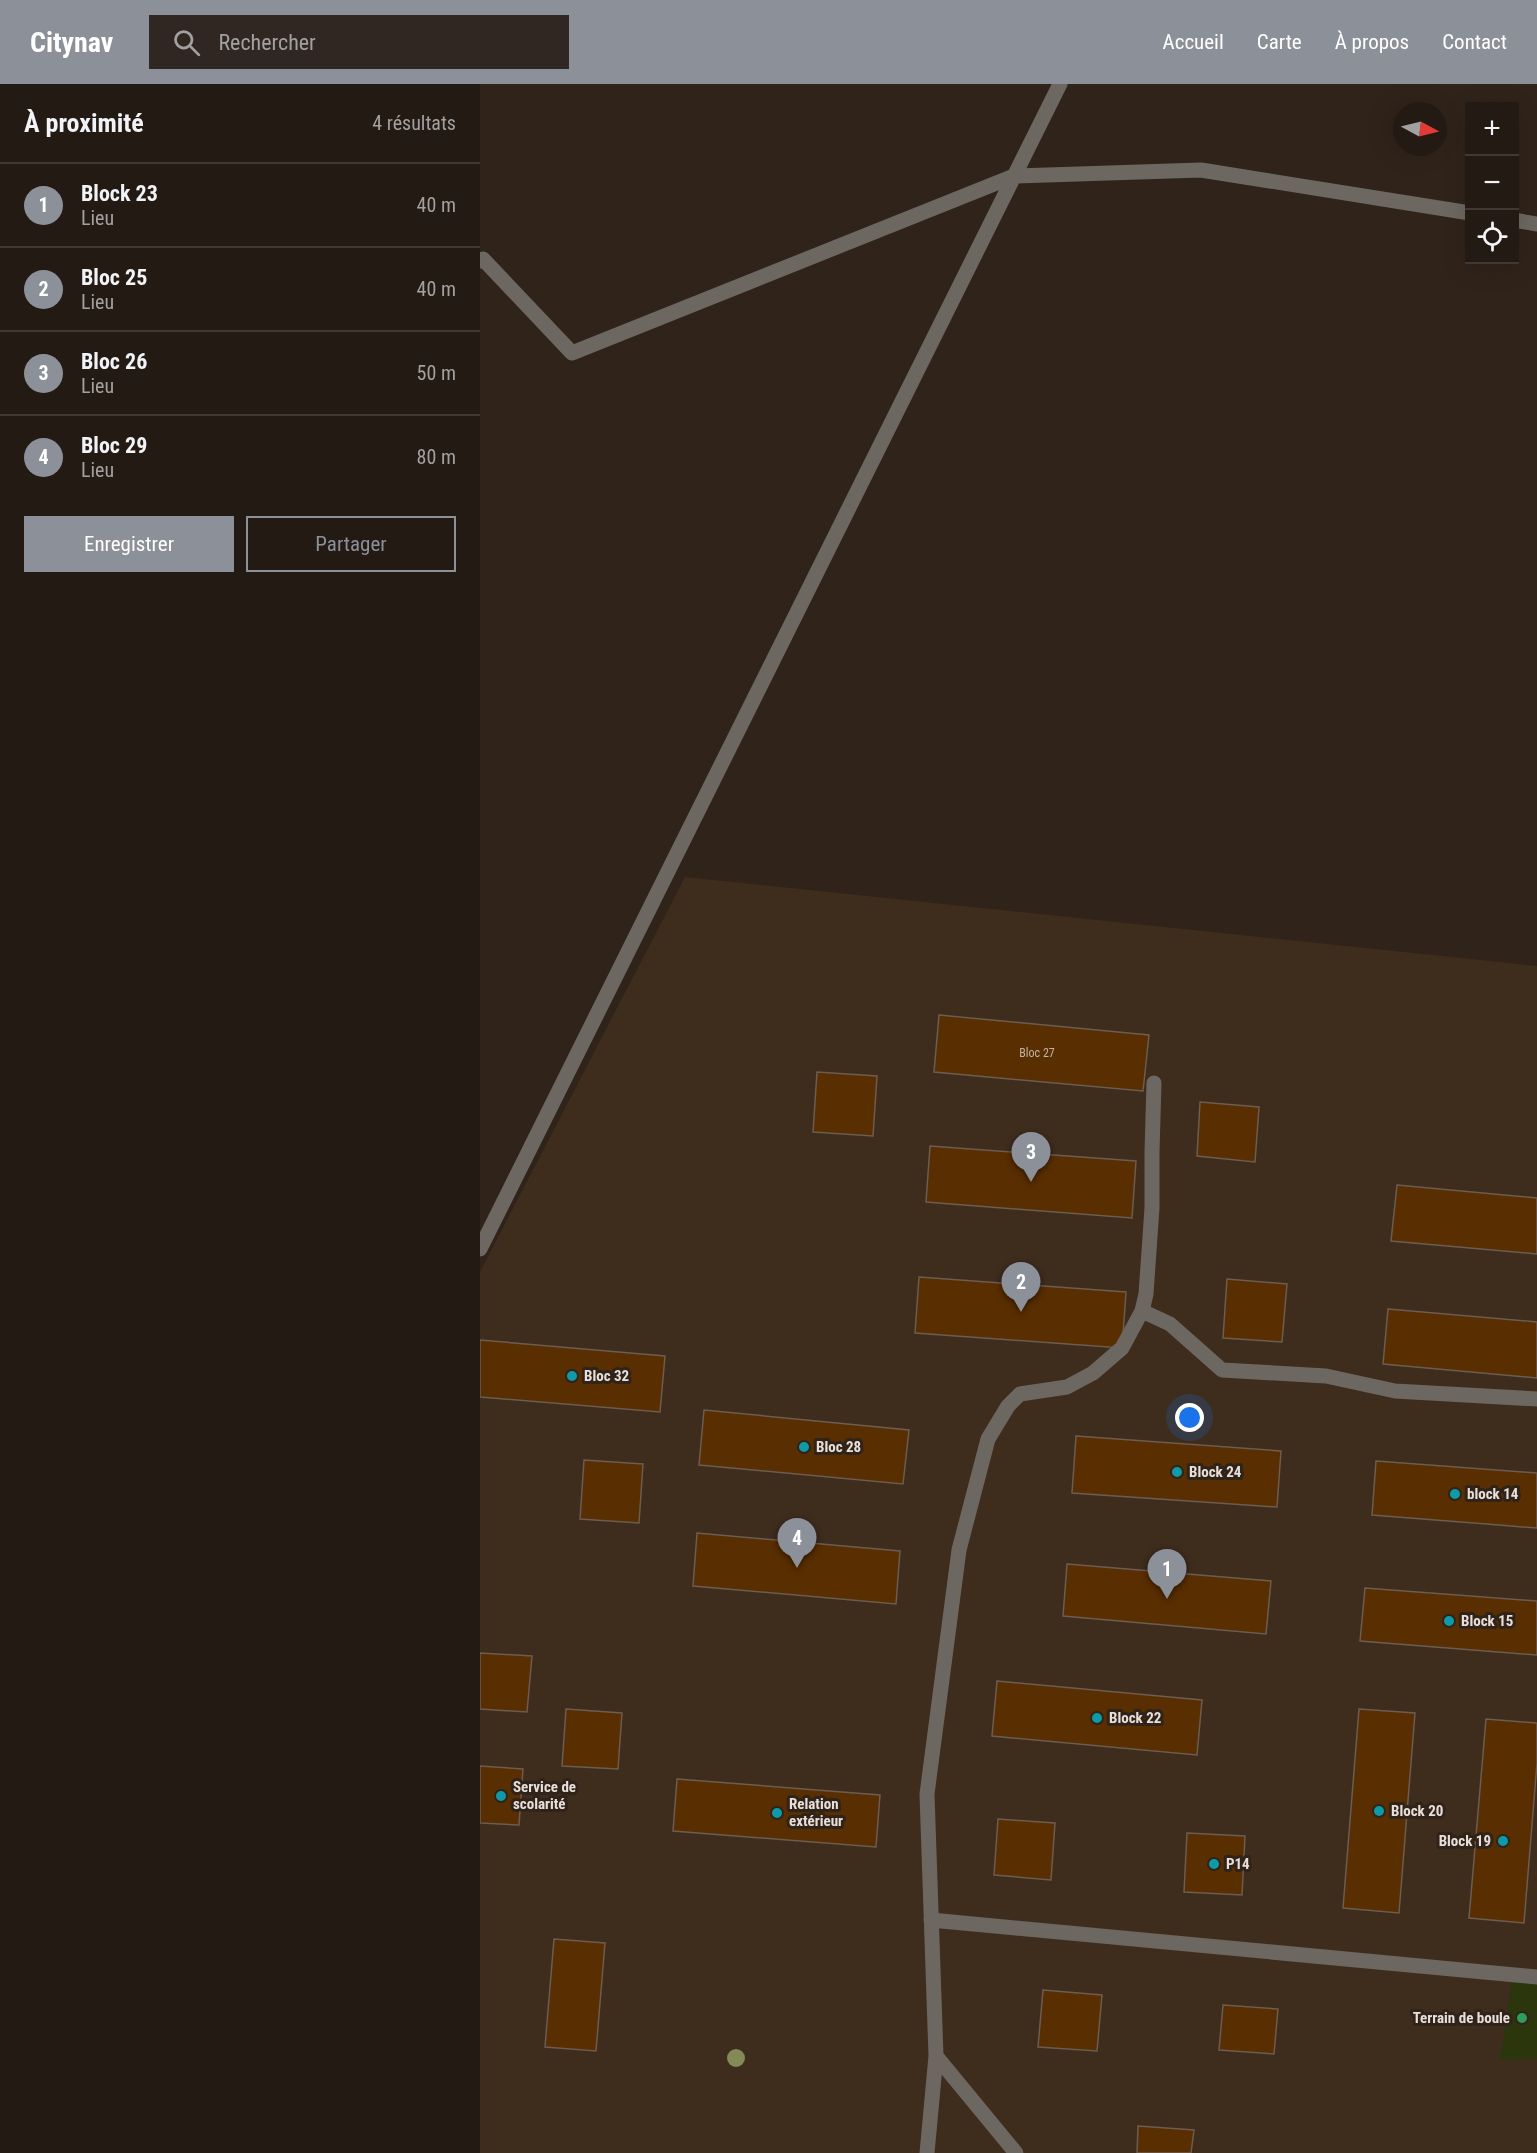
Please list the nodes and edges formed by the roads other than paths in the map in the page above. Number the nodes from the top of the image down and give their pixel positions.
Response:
1 (1060, 84) edge
2 (1014, 176) junction
3 (1465, 212) edge
4 (1519, 221) edge
5 (1537, 224) edge
6 (480, 261) edge
7 (1154, 1083) dead end
8 (480, 1249) edge
9 (1142, 1311) junction
10 (1537, 1399) edge
11 (932, 1920) junction
12 (1537, 1977) edge
13 (936, 2056) junction
14 (927, 2153) edge
15 (1016, 2153) edge

1 - 2 street
2 - 3 street
2 - 6 street
2 - 8 street
4 - 5 street
7 - 9 street
9 - 10 street
9 - 11 street
11 - 12 street
11 - 13 street
13 - 14 street
13 - 15 street

